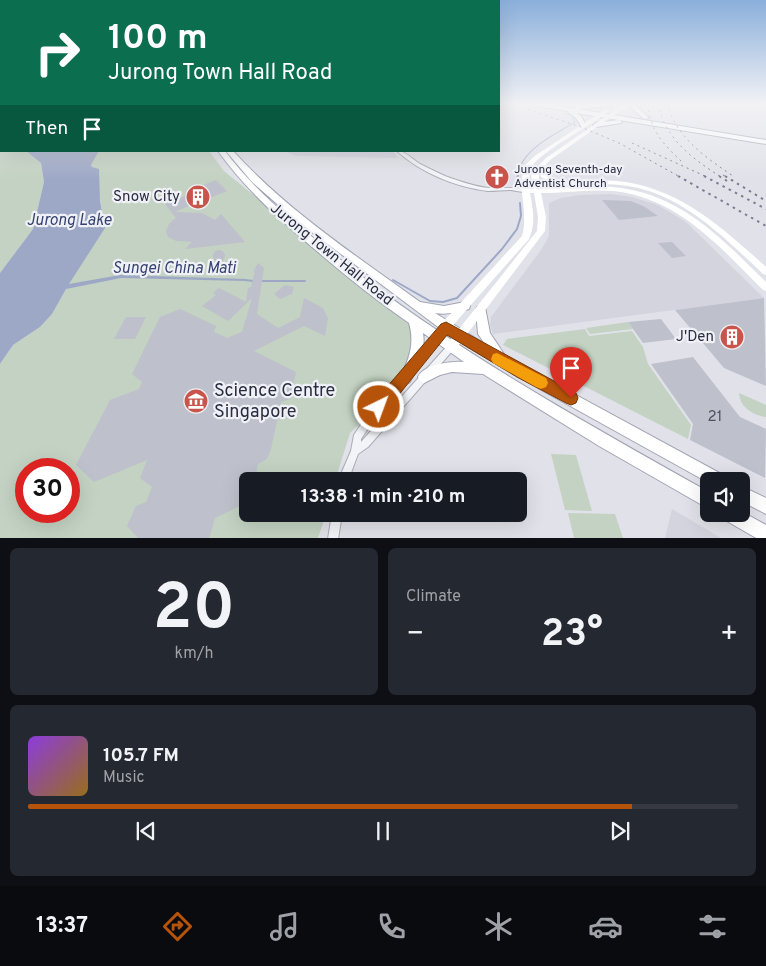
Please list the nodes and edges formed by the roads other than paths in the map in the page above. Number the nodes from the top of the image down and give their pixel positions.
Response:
1 (577, 129) edge
2 (590, 129) edge
3 (694, 129) edge
4 (705, 129) edge
5 (766, 138) edge
6 (766, 142) edge
7 (222, 152) edge
8 (230, 152) edge
9 (400, 152) edge
10 (235, 163) junction
11 (540, 166) junction
12 (561, 187) junction
13 (529, 188) junction
14 (540, 204) junction
15 (766, 272) edge
16 (766, 288) edge
17 (416, 306) junction
18 (464, 306) junction
19 (480, 310) junction
20 (414, 321) junction
21 (446, 328) junction
22 (460, 336) junction
23 (436, 337) junction
24 (451, 347) junction
25 (503, 362) junction
26 (486, 369) junction
27 (424, 377) junction
28 (406, 378) junction
29 (355, 450) junction
30 (346, 472) edge
31 (704, 472) edge
32 (700, 496) edge
33 (750, 498) edge
34 (766, 506) edge
35 (335, 522) edge
36 (745, 522) edge
37 (766, 534) edge
38 (333, 538) edge

1 - 13 main road
2 - 11 main road
3 - 6 main road
4 - 5 main road
7 - 10 main road, Jurong Town Hall Road
8 - 10 main road, Jurong Town Hall Road
9 - 13 street
10 - 17 main road, Jurong Town Hall Road
10 - 20 main road, Jurong Town Hall Road
11 - 12 main road
11 - 13 main road
12 - 13 main road
12 - 14 main road
12 - 15 main road
12 - 16 main road
13 - 14 main road
13 - 18 main road
14 - 19 main road
17 - 18 main road
17 - 21 main road, Jurong Town Hall Road
18 - 21 main road
19 - 22 main road
19 - 25 main road
20 - 23 main road, Jurong Town Hall Road
20 - 28 main road
21 - 22 main road, Jurong Town Hall Road
21 - 23 main road
22 - 24 main road
22 - 25 main road, Jurong Town Hall Road
23 - 24 main road, Jurong Town Hall Road
23 - 28 street
24 - 26 main road, Jurong Town Hall Road
24 - 27 street
25 - 31 main road, Jurong Town Hall Road
26 - 27 main road
26 - 32 main road, Jurong Town Hall Road
27 - 29 street
28 - 29 street
29 - 30 street
33 - 34 main road
35 - 38 street
36 - 37 main road

